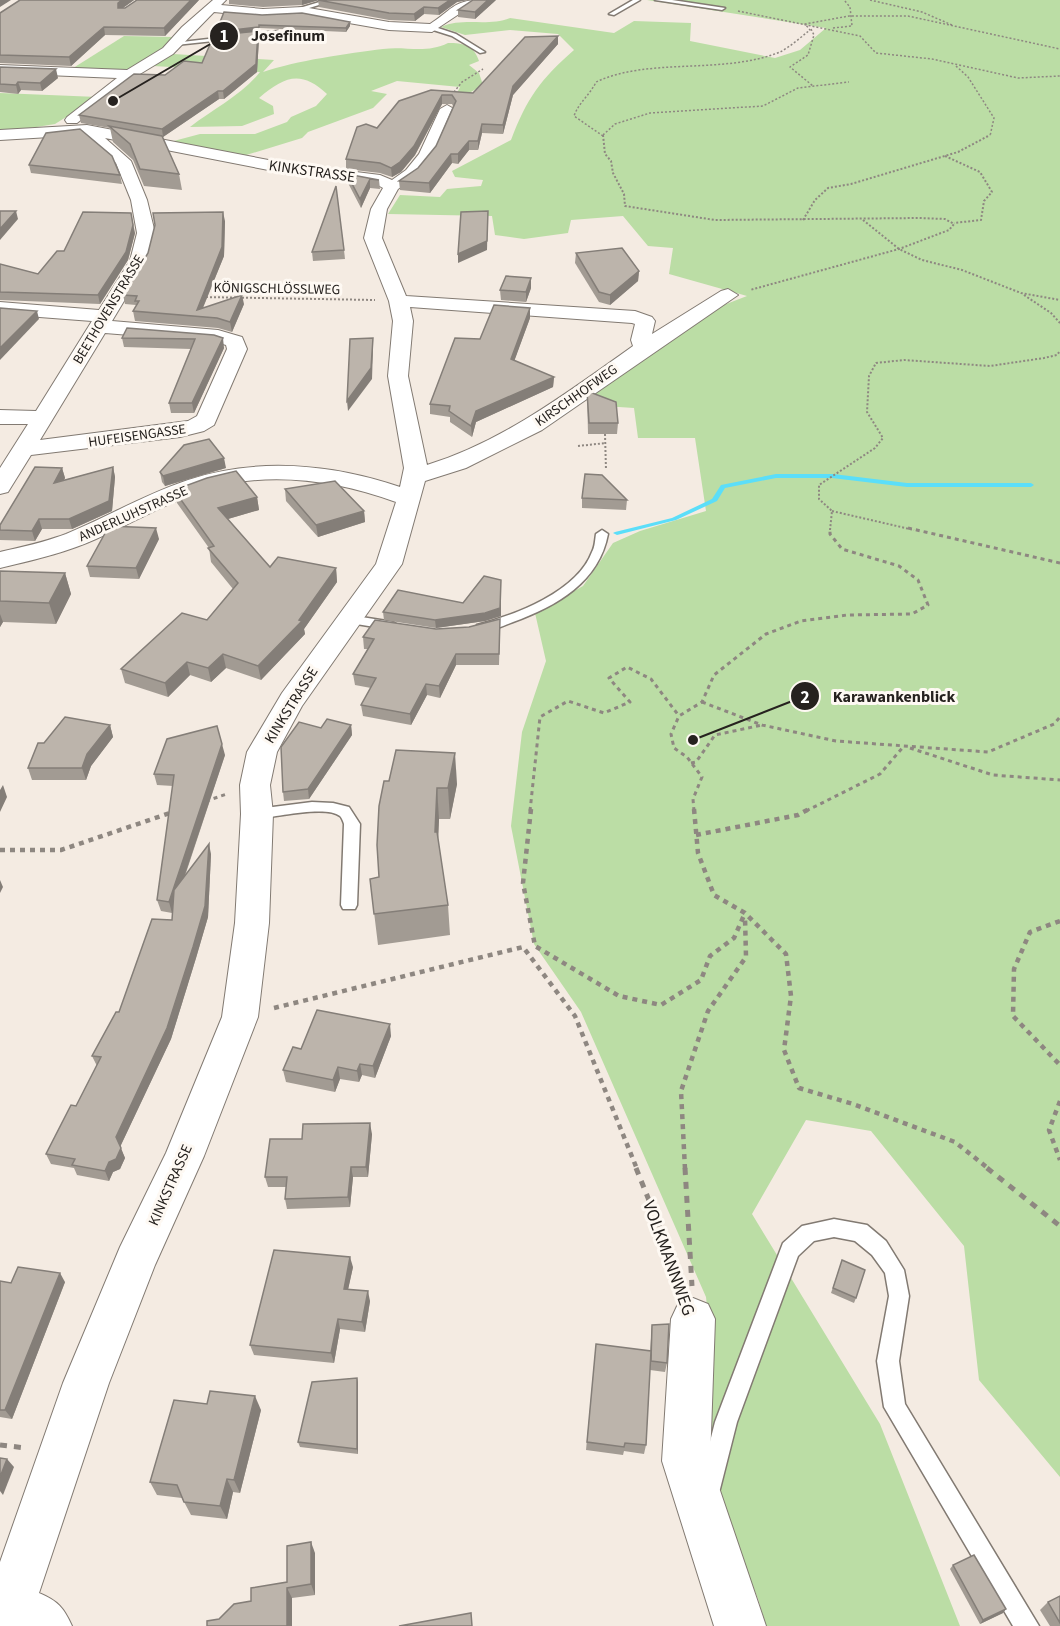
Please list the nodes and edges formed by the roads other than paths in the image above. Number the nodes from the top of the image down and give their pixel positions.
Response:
1 (474, 0) edge
2 (637, 0) edge
3 (658, 0) edge
4 (329, 1) edge
5 (215, 4) edge
6 (722, 8) road end
7 (296, 10) junction
8 (612, 14) dead end
9 (432, 28) junction
10 (278, 33) edge
11 (176, 43) junction
12 (482, 52) road end
13 (0, 69) edge
14 (22, 70) junction
15 (130, 74) junction
16 (8, 82) edge
17 (447, 109) edge
18 (59, 130) junction
19 (87, 130) junction
20 (0, 135) edge
21 (392, 186) junction
22 (728, 295) road end
23 (399, 301) junction
24 (0, 308) edge
25 (101, 321) junction
26 (644, 348) junction
27 (0, 417) edge
28 (41, 418) junction
29 (23, 449) junction
30 (0, 487) edge
31 (412, 487) junction
32 (602, 534) dead end
33 (0, 560) edge
34 (349, 619) junction
35 (404, 628) edge
36 (470, 631) edge
37 (256, 799) junction
38 (349, 905) dead end
39 (693, 1319) road end
40 (703, 1510) junction
41 (19, 1619) edge
42 (740, 1626) edge
43 (1027, 1626) edge

1 - 9 street
2 - 8 lane
3 - 6 lane
4 - 7 lane
5 - 7 street
5 - 11 street
7 - 9 street
9 - 12 lane
10 - 11 lane
11 - 15 street
13 - 14 street
14 - 15 street
14 - 16 street
15 - 18 street
17 - 21 street
18 - 19 street, KINKSTRASSE
18 - 20 street, KINKSTRASSE
19 - 21 street, KINKSTRASSE
19 - 25 street, BEETHOVENSTRASSE
21 - 23 street, KINKSTRASSE
22 - 26 street, KIRSCHHOFWEG
23 - 26 street
23 - 31 street, KINKSTRASSE
24 - 25 street
25 - 28 street, BEETHOVENSTRASSE
25 - 29 street, HUFEISENGASSE
26 - 31 street, KIRSCHHOFWEG
27 - 28 street
28 - 29 street, BEETHOVENSTRASSE
29 - 30 street, BEETHOVENSTRASSE
31 - 33 street, ANDERLUHSTRASSE
31 - 34 street, KINKSTRASSE
32 - 36 lane
34 - 35 lane
34 - 37 street, KINKSTRASSE
37 - 38 lane
37 - 41 street, KINKSTRASSE
39 - 40 street, VOLKMANNWEG
40 - 42 street, VOLKMANNWEG
40 - 43 lane

